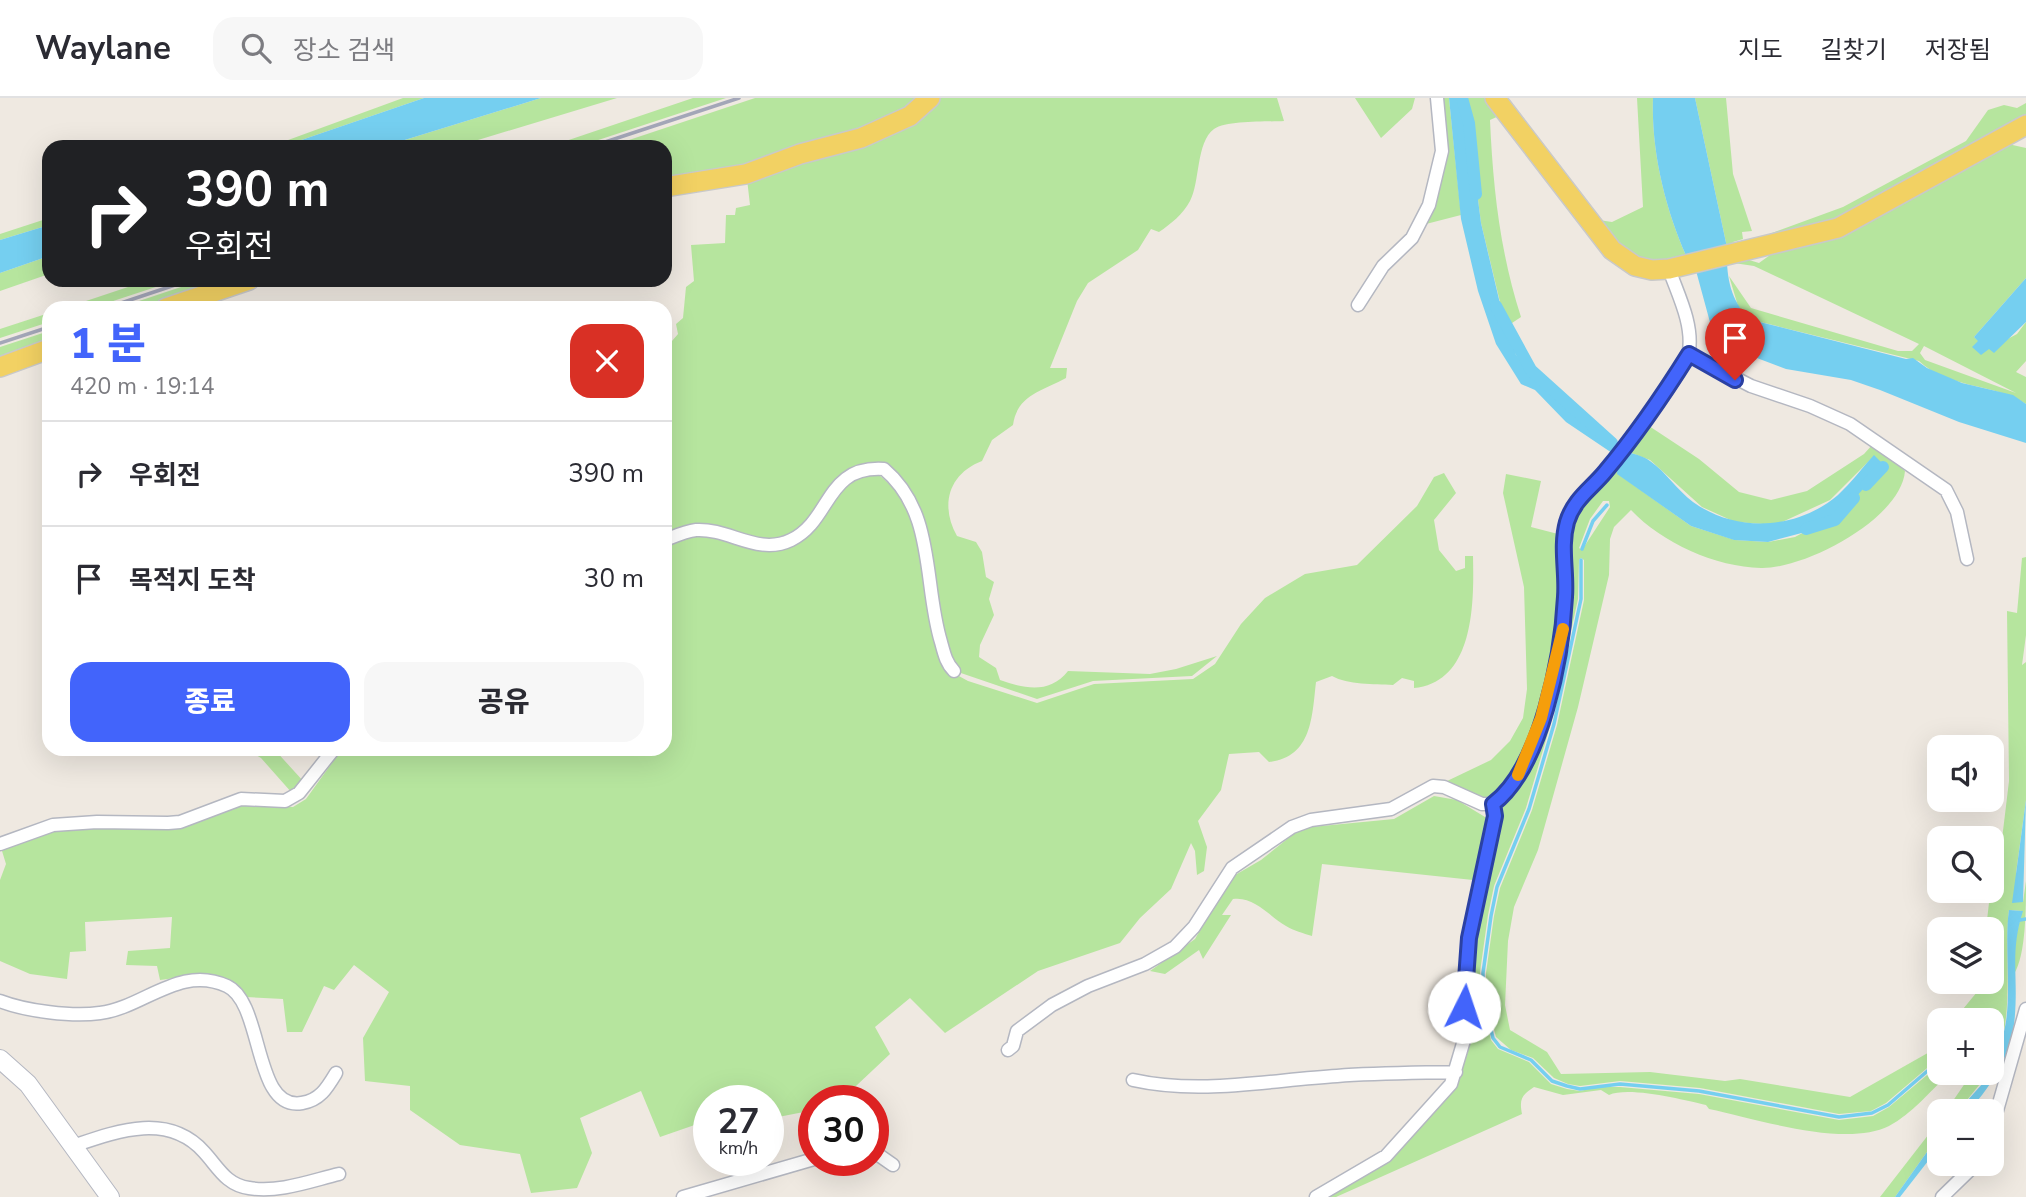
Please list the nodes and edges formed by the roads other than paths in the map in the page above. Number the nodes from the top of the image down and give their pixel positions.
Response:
1 (930, 98) edge
2 (1437, 98) edge
3 (1495, 98) edge
4 (2023, 131) edge
5 (672, 186) edge
6 (1678, 267) junction
7 (228, 287) edge
8 (186, 301) edge
9 (1358, 305) dead end
10 (42, 352) edge
11 (1689, 354) junction
12 (0, 367) edge
13 (672, 538) edge
14 (1967, 559) dead end
15 (954, 671) dead end
16 (328, 756) edge
17 (1493, 804) junction
18 (0, 844) edge
19 (0, 1001) edge
20 (2026, 1009) edge
21 (1008, 1050) dead end
22 (0, 1059) edge
23 (1455, 1072) junction
24 (336, 1073) dead end
25 (1133, 1080) dead end
26 (2000, 1099) edge
27 (73, 1146) junction
28 (889, 1162) edge
29 (798, 1164) edge
30 (893, 1165) dead end
31 (340, 1174) dead end
32 (1964, 1176) edge
33 (110, 1197) edge
34 (683, 1197) edge
35 (1316, 1197) edge
36 (1942, 1197) edge

1 - 5 main road
2 - 9 street
3 - 6 main road
4 - 6 main road
6 - 11 street
7 - 8 main road
10 - 12 main road
11 - 14 street
11 - 17 street
13 - 15 street
16 - 18 street
17 - 21 street
17 - 23 street
19 - 24 street
20 - 26 street
22 - 27 street
23 - 25 street
23 - 35 street
27 - 31 street
27 - 33 street
28 - 30 street
29 - 34 street
32 - 36 street

